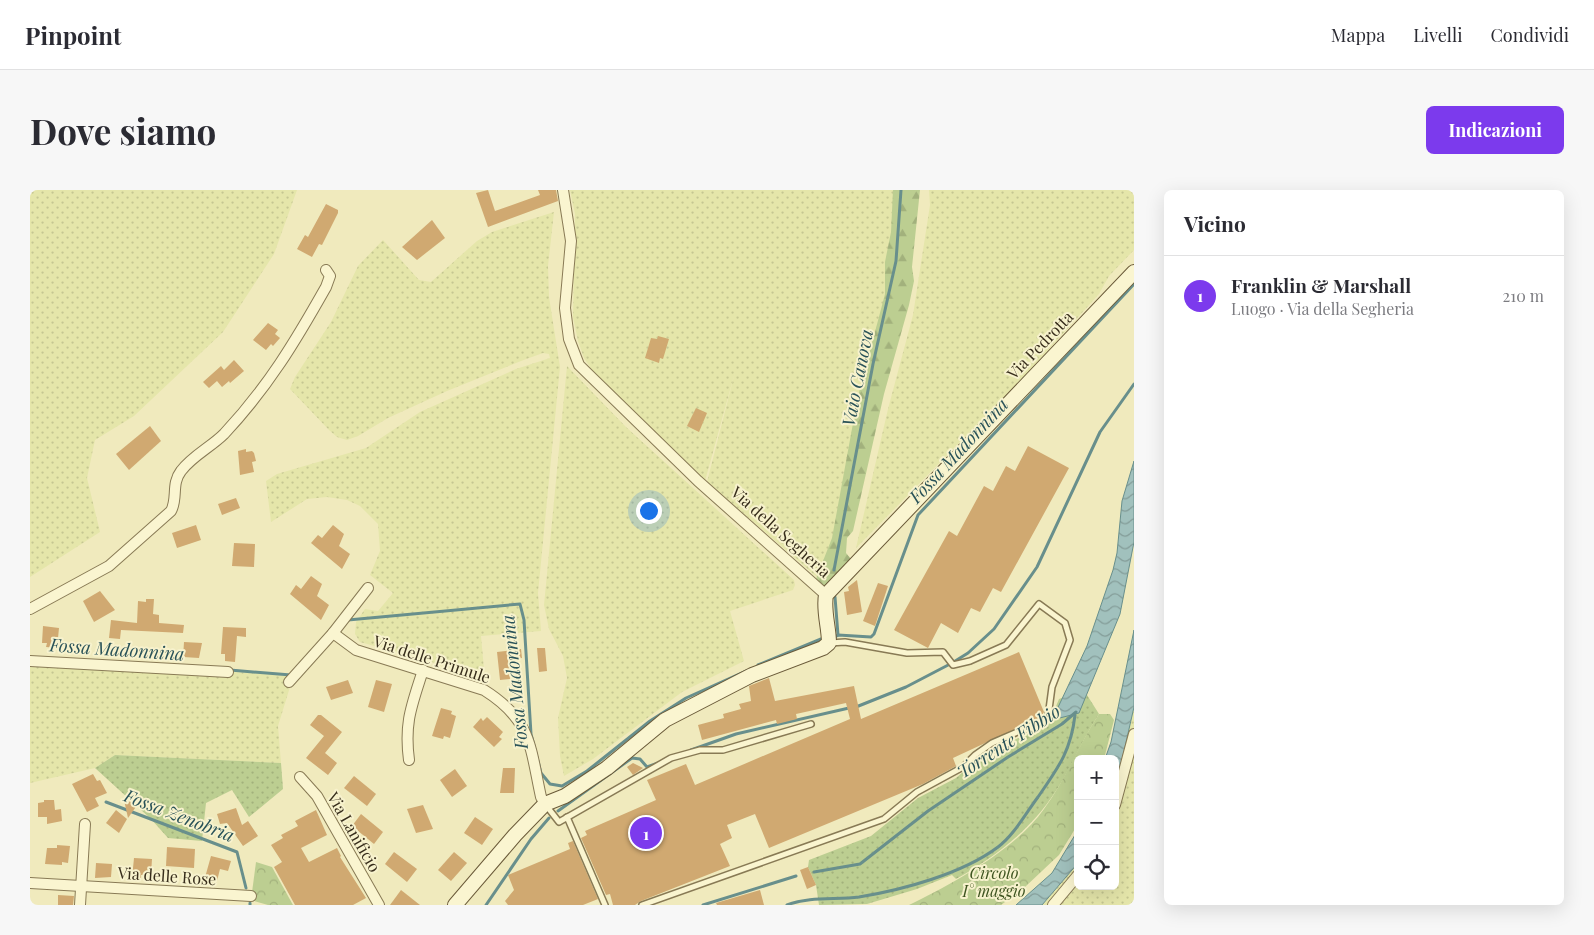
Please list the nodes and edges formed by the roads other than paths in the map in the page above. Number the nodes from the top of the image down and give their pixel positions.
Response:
1 (563, 190) edge
2 (326, 270) dead end
3 (1134, 272) edge
4 (368, 588) dead end
5 (826, 595) junction
6 (30, 609) edge
7 (333, 633) junction
8 (830, 644) junction
9 (30, 662) edge
10 (423, 670) junction
11 (228, 672) dead end
12 (289, 682) dead end
13 (811, 724) dead end
14 (1134, 734) edge
15 (409, 760) dead end
16 (300, 777) dead end
17 (1116, 800) edge
18 (545, 804) junction
19 (567, 817) junction
20 (85, 824) dead end
21 (1074, 879) edge
22 (30, 883) edge
23 (81, 885) junction
24 (252, 896) dead end
25 (80, 905) edge
26 (378, 905) edge
27 (455, 905) edge
28 (603, 905) edge
29 (642, 905) edge
30 (1054, 905) edge

1 - 5 street, Via della Segheria
2 - 6 street
3 - 5 street, Via Pedrotta
4 - 7 street
5 - 8 street, Via della Segheria
7 - 10 street, Via delle Primule
7 - 12 street
8 - 18 street
8 - 29 lane
9 - 11 street
10 - 15 street
10 - 18 street, Via delle Primule
13 - 19 lane
14 - 17 street
16 - 26 street, Via Lanificio
18 - 19 lane
18 - 27 street
19 - 28 lane
20 - 23 street
21 - 30 street
22 - 23 street, Via delle Rose
23 - 24 street, Via delle Rose
23 - 25 street

